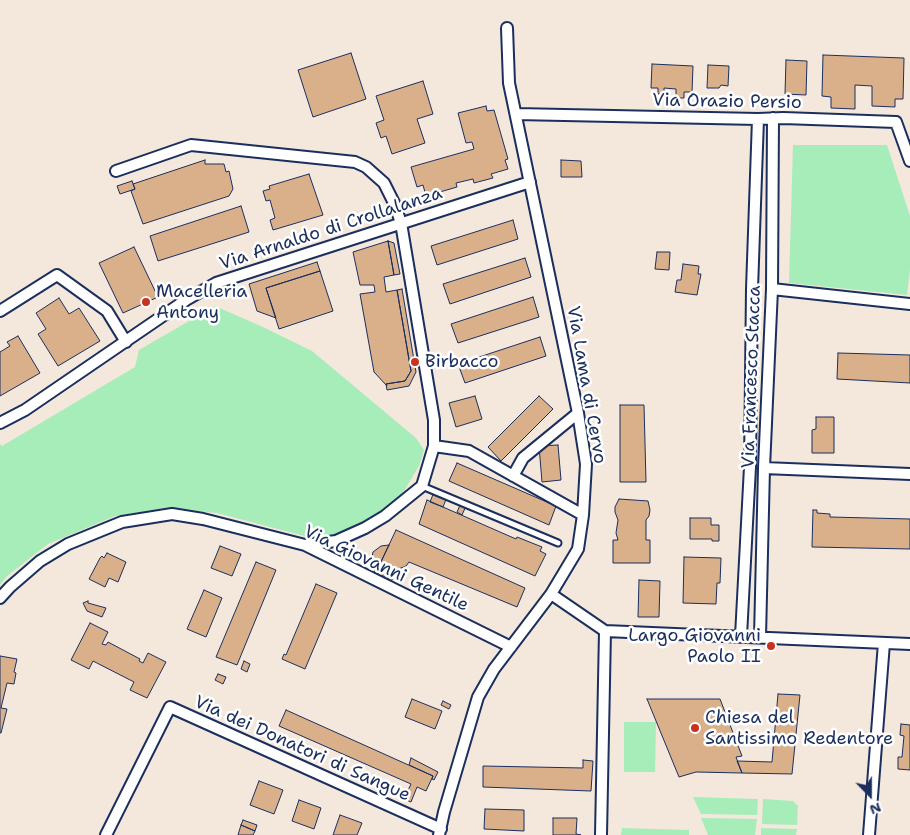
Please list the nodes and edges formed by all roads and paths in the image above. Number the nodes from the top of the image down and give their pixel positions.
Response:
1 (507, 28) dead end
2 (516, 114) junction
3 (773, 118) junction
4 (758, 119) junction
5 (910, 161) edge
6 (116, 171) dead end
7 (530, 182) junction
8 (401, 223) junction
9 (772, 289) junction
10 (910, 304) edge
11 (0, 311) edge
12 (126, 342) junction
13 (578, 413) junction
14 (0, 423) edge
15 (434, 446) junction
16 (764, 468) junction
17 (910, 474) edge
18 (513, 476) junction
19 (422, 486) junction
20 (584, 515) junction
21 (558, 543) dead end
22 (305, 545) junction
23 (551, 594) junction
24 (0, 598) edge
25 (605, 631) junction
26 (742, 636) junction
27 (760, 637) junction
28 (884, 643) junction
29 (910, 644) edge
30 (511, 647) junction
31 (440, 832) edge
32 (106, 835) edge
33 (601, 835) edge
34 (869, 835) edge

1 - 2 street, Via Lama di Cervo
2 - 4 street, Via Orazio Persio
2 - 7 street, Via Lama di Cervo
3 - 4 street, Via Orazio Persio
3 - 5 street, Via Orazio Persio
3 - 9 street, Via Francesco Stacca
4 - 26 street, Via Francesco Stacca
6 - 8 street
7 - 8 street, Via Arnaldo di Crollalanza
7 - 13 street, Via Lama di Cervo
8 - 12 street, Via Arnaldo di Crollalanza
8 - 15 street
9 - 10 street
9 - 16 street, Via Francesco Stacca
11 - 12 street
12 - 14 street, Via Arnaldo di Crollalanza
13 - 18 street
13 - 20 street, Via Lama di Cervo
15 - 18 street
15 - 19 street
16 - 17 street
16 - 27 street, Via Francesco Stacca
18 - 20 street
19 - 21 lane
19 - 22 street
20 - 23 street, Via Lama di Cervo
22 - 24 street, Via Giovanni Gentile
22 - 30 street, Via Giovanni Gentile
23 - 25 street
23 - 30 street, Via Lama di Cervo
25 - 26 street
25 - 33 street
26 - 27 street
27 - 28 street
28 - 29 street
28 - 34 street
30 - 31 street, Via Lama di Cervo
31 - 32 street, Via dei Donatori di Sangue

